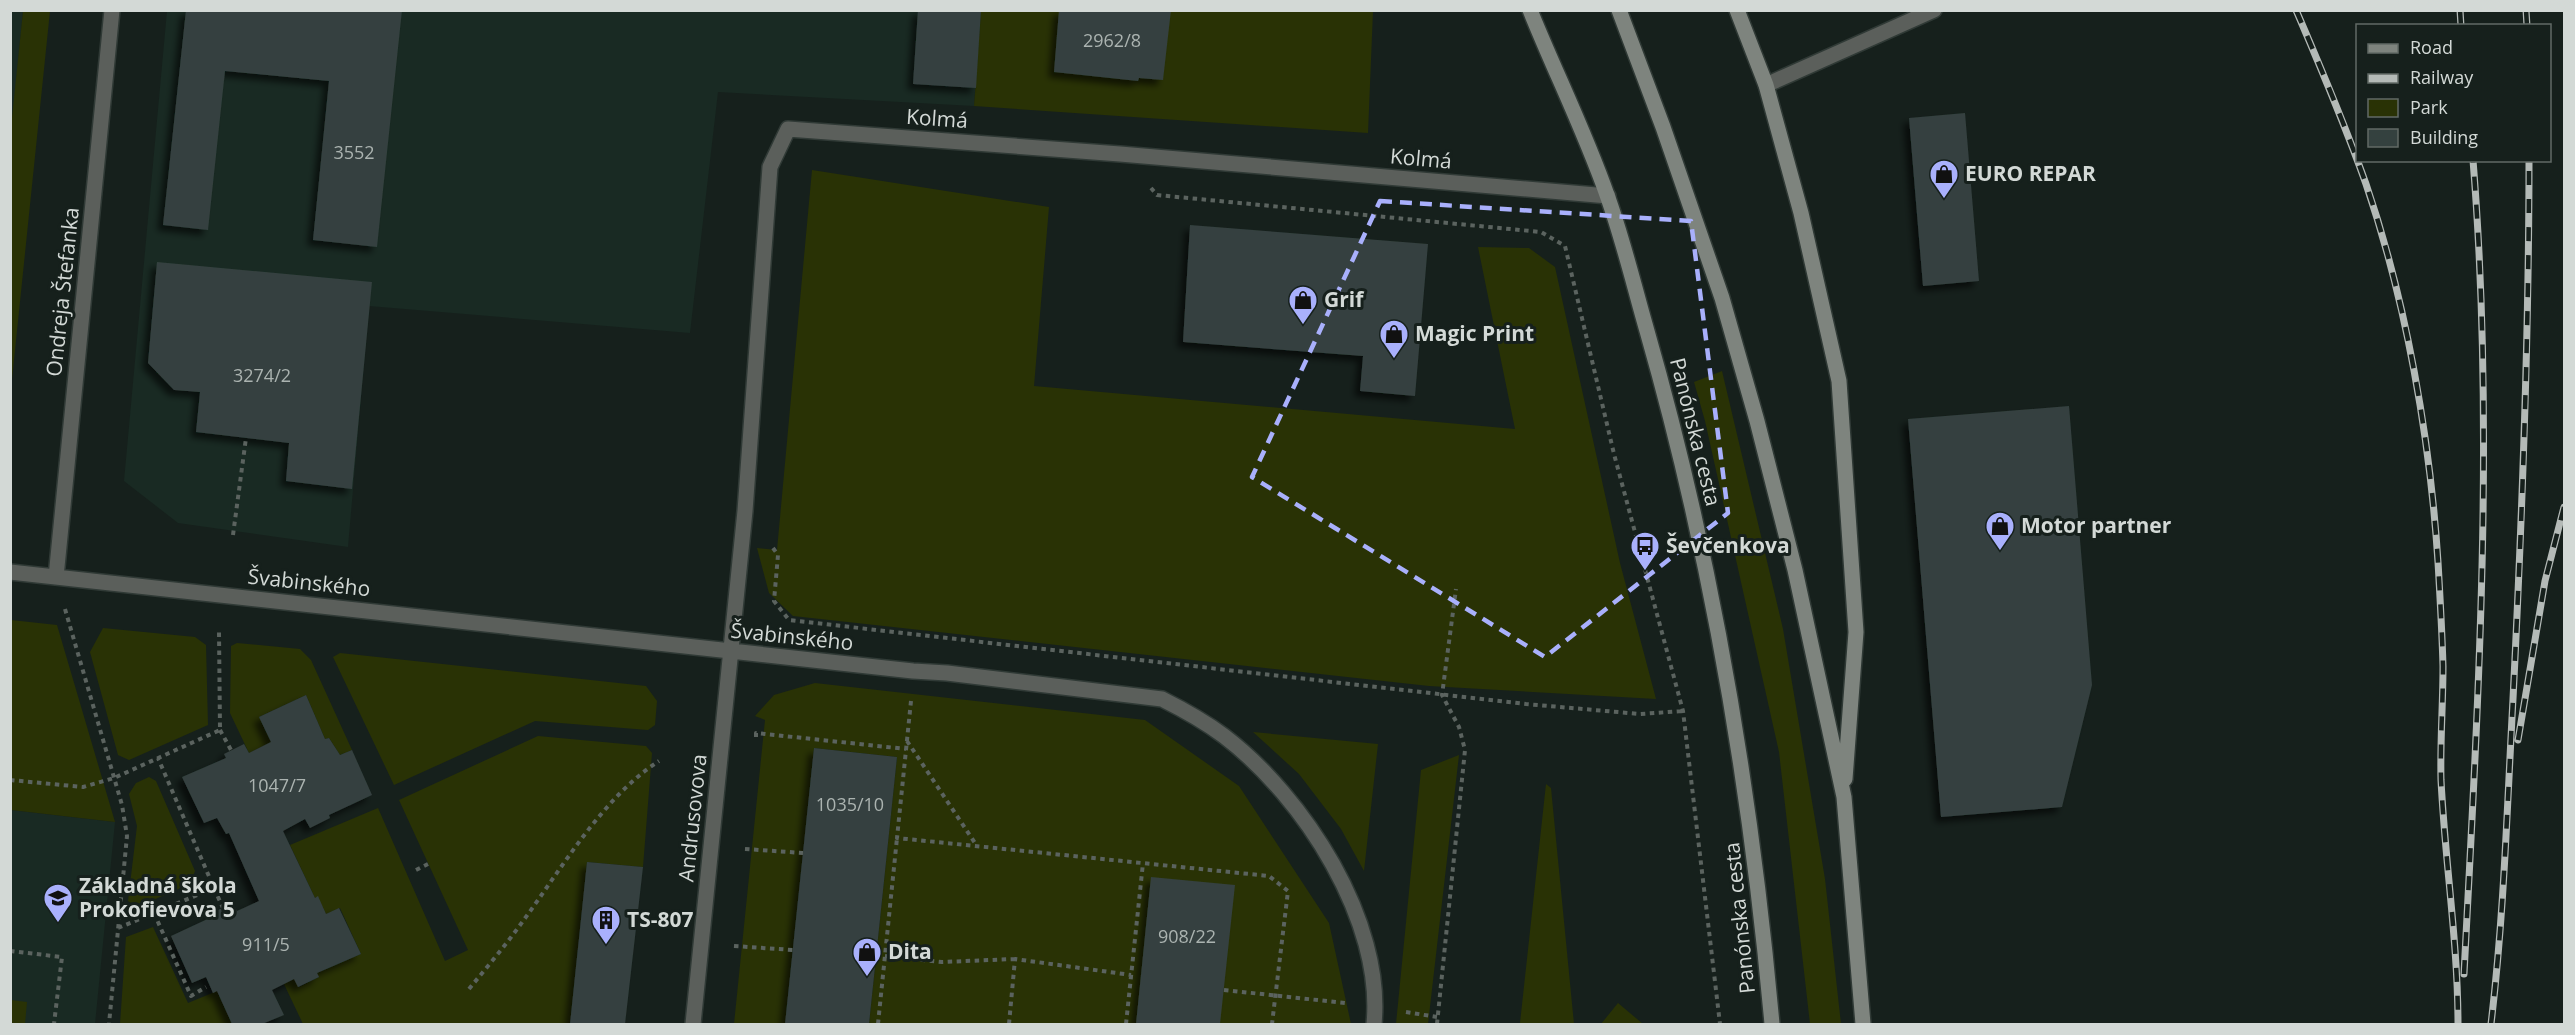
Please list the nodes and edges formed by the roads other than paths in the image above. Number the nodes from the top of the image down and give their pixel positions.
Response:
1 (112, 10) edge
2 (1530, 10) edge
3 (1619, 10) edge
4 (1737, 10) edge
5 (1934, 10) edge
6 (1766, 85) junction
7 (1608, 196) junction
8 (10, 572) edge
9 (56, 577) junction
10 (730, 651) junction
11 (1844, 797) junction
12 (693, 1024) edge
13 (1374, 1024) edge
14 (1772, 1024) edge
15 (1863, 1024) edge

1 - 9 street, Ondreja Štefanka
2 - 7 main road, Panónska cesta
3 - 11 main road
4 - 6 main road
5 - 6 street
6 - 11 main road
7 - 10 street, Kolmá
7 - 14 main road, Panónska cesta
8 - 9 street, Švabinského
9 - 10 street, Švabinského
10 - 12 street, Andrusovova
10 - 13 street, Švabinského
11 - 15 main road

